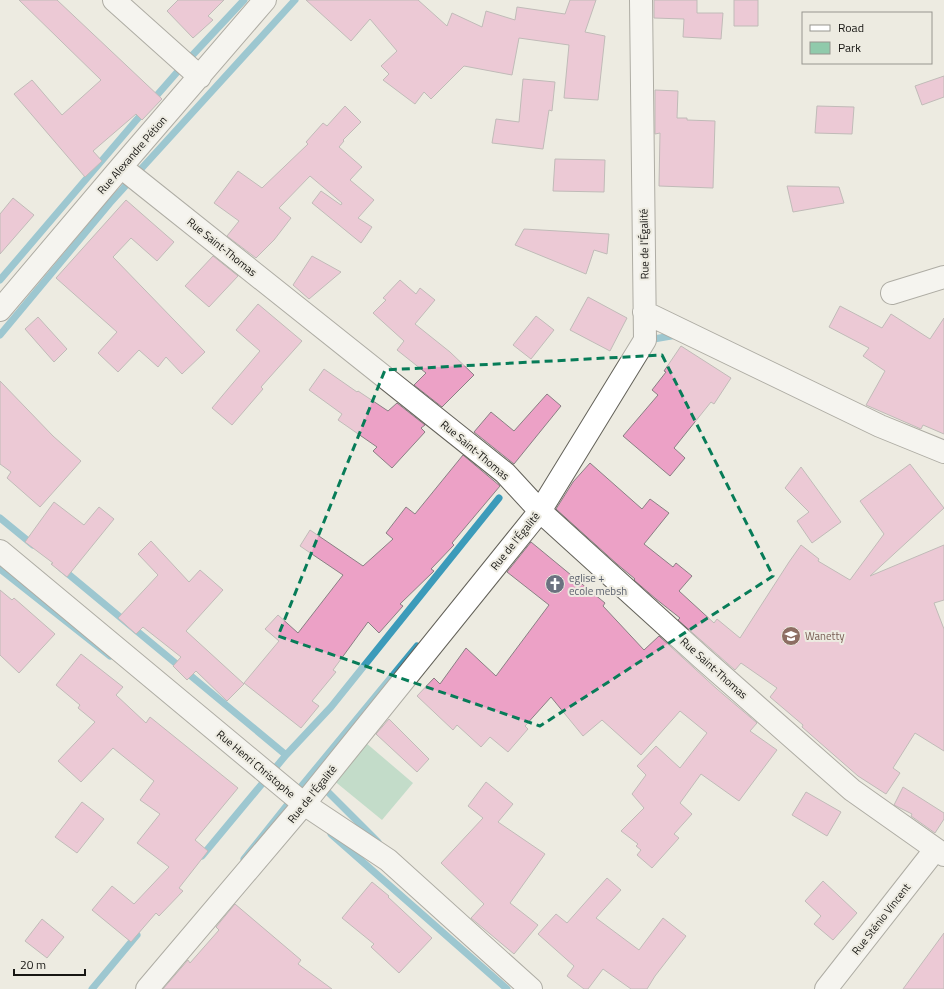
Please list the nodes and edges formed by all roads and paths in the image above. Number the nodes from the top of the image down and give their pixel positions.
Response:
1 (114, 0) edge
2 (266, 0) edge
3 (641, 0) edge
4 (200, 77) junction
5 (121, 167) junction
6 (944, 277) edge
7 (892, 293) dead end
8 (0, 310) edge
9 (644, 312) junction
10 (944, 452) edge
11 (540, 511) junction
12 (0, 551) edge
13 (304, 804) junction
14 (940, 853) edge
15 (147, 989) edge
16 (531, 989) edge
17 (826, 989) edge

1 - 4 street
2 - 4 street, Rue Alexandre Pétion
3 - 9 street, Rue de l'Égalité
4 - 5 street, Rue Alexandre Pétion
5 - 8 street, Rue Alexandre Pétion
5 - 11 street, Rue Saint-Thomas
6 - 7 street
9 - 10 street
9 - 11 street, Rue de l'Égalité
11 - 13 street, Rue de l'Égalité
11 - 14 street, Rue Saint-Thomas
12 - 13 street, Rue Henri Christophe
13 - 15 street, Rue de l'Égalité
13 - 16 street, Rue Henri Christophe
14 - 17 street, Rue Sténio Vincent

